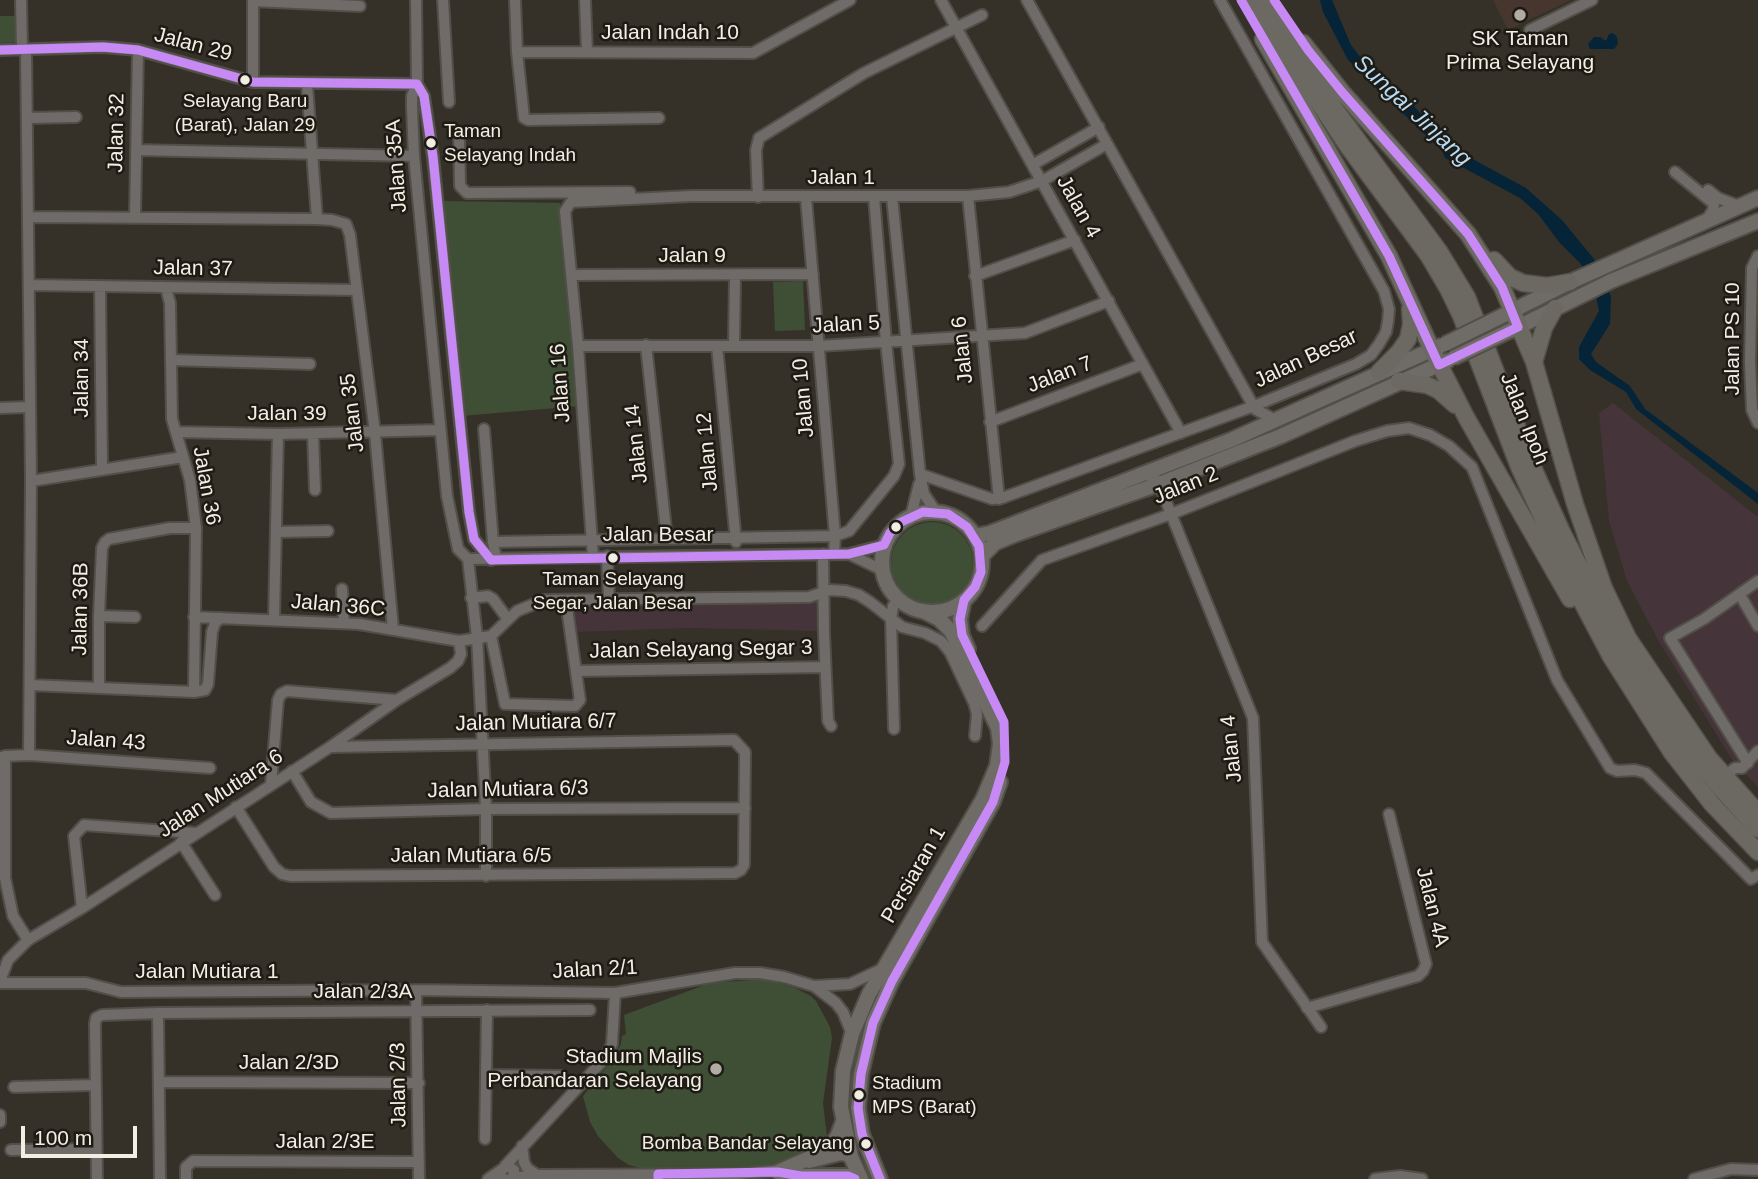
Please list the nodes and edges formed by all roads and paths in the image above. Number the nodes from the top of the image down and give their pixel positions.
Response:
1 (21, 0) edge
2 (416, 0) edge
3 (443, 0) edge
4 (515, 0) edge
5 (585, 0) edge
6 (850, 0) edge
7 (941, 0) edge
8 (1027, 0) edge
9 (1220, 0) edge
10 (1241, 0) edge
11 (1250, 0) edge
12 (1265, 0) edge
13 (1274, 0) edge
14 (1592, 0) edge
15 (253, 1) edge
16 (336, 2) edge
17 (360, 6) dead end
18 (982, 15) dead end
19 (956, 28) junction
20 (1530, 30) dead end
21 (0, 50) edge
22 (24, 50) junction
23 (138, 50) junction
24 (517, 52) junction
25 (587, 52) junction
26 (253, 82) junction
27 (307, 84) junction
28 (417, 84) junction
29 (449, 102) dead end
30 (76, 117) dead end
31 (28, 118) junction
32 (659, 118) dead end
33 (1099, 127) junction
34 (459, 134) dead end
35 (1107, 144) junction
36 (136, 150) junction
37 (312, 154) junction
38 (414, 156) junction
39 (1034, 164) junction
40 (1678, 170) dead end
41 (1689, 180) junction
42 (1041, 181) junction
43 (691, 196) junction
44 (968, 196) junction
45 (758, 197) junction
46 (874, 197) junction
47 (892, 197) junction
48 (806, 198) junction
49 (1758, 198) edge
50 (567, 206) joint
51 (1739, 206) junction
52 (28, 217) junction
53 (135, 217) junction
54 (317, 219) junction
55 (1758, 221) edge
56 (1704, 223) junction
57 (1468, 233) junction
58 (1074, 240) junction
59 (1758, 256) edge
60 (813, 274) junction
61 (1607, 274) junction
62 (571, 275) junction
63 (735, 275) junction
64 (975, 276) junction
65 (29, 285) junction
66 (100, 286) junction
67 (166, 288) junction
68 (357, 290) junction
69 (1574, 290) junction
70 (1406, 295) junction
71 (1108, 301) junction
72 (1555, 308) junction
73 (1507, 314) junction
74 (1513, 329) junction
75 (981, 336) junction
76 (906, 341) junction
77 (886, 342) junction
78 (646, 345) junction
79 (734, 345) junction
80 (578, 346) junction
81 (717, 346) junction
82 (819, 346) junction
83 (1438, 347) junction
84 (1754, 353) edge
85 (171, 360) junction
86 (1493, 361) junction
87 (1446, 362) junction
88 (1534, 362) junction
89 (310, 364) dead end
90 (1143, 364) junction
91 (1379, 372) junction
92 (1399, 382) junction
93 (29, 407) junction
94 (1254, 407) junction
95 (0, 408) edge
96 (1466, 417) junction
97 (1275, 420) junction
98 (990, 422) junction
99 (1758, 423) edge
100 (484, 429) dead end
101 (440, 430) junction
102 (1251, 431) junction
103 (176, 432) junction
104 (375, 433) junction
105 (1181, 433) junction
106 (278, 434) junction
107 (313, 434) junction
108 (183, 457) junction
109 (102, 470) junction
110 (920, 474) junction
111 (1144, 474) junction
112 (31, 481) junction
113 (1159, 484) junction
114 (315, 490) dead end
115 (999, 499) junction
116 (936, 512) junction
117 (1171, 514) junction
118 (911, 516) junction
119 (196, 528) junction
120 (328, 531) dead end
121 (276, 532) junction
122 (835, 536) junction
123 (975, 536) junction
124 (667, 538) junction
125 (736, 538) junction
126 (592, 541) junction
127 (493, 542) junction
128 (884, 545) junction
129 (829, 554) junction
130 (849, 554) junction
131 (737, 555) junction
132 (593, 556) junction
133 (607, 556) junction
134 (982, 556) junction
135 (468, 559) junction
136 (494, 560) junction
137 (882, 570) junction
138 (1758, 581) edge
139 (342, 589) dead end
140 (822, 592) junction
141 (1740, 595) junction
142 (471, 598) junction
143 (610, 600) junction
144 (900, 600) junction
145 (964, 600) junction
146 (566, 601) junction
147 (923, 611) junction
148 (99, 616) junction
149 (135, 617) dead end
150 (194, 617) junction
151 (220, 618) junction
152 (507, 618) junction
153 (274, 620) junction
154 (891, 620) junction
155 (344, 623) junction
156 (982, 626) dead end
157 (1758, 626) edge
158 (393, 629) junction
159 (491, 636) junction
160 (477, 637) junction
161 (459, 641) junction
162 (1630, 642) junction
163 (825, 667) junction
164 (577, 671) junction
165 (30, 685) junction
166 (99, 687) junction
167 (194, 692) junction
168 (397, 700) junction
169 (831, 726) dead end
170 (894, 729) dead end
171 (975, 736) dead end
172 (483, 743) junction
173 (330, 747) junction
174 (1758, 751) edge
175 (1672, 753) junction
176 (29, 755) junction
177 (3, 757) edge
178 (1745, 765) junction
179 (210, 768) dead end
180 (292, 771) junction
181 (1729, 782) junction
182 (271, 785) junction
183 (236, 807) junction
184 (745, 808) junction
185 (486, 809) junction
186 (1758, 813) edge
187 (1389, 814) dead end
188 (1758, 829) edge
189 (196, 833) junction
190 (181, 842) junction
191 (1758, 852) edge
192 (1758, 875) edge
193 (486, 876) junction
194 (215, 895) dead end
195 (82, 908) junction
196 (28, 940) junction
197 (884, 968) junction
198 (0, 982) edge
199 (814, 986) junction
200 (416, 990) junction
201 (615, 993) junction
202 (1307, 1008) junction
203 (487, 1010) junction
204 (590, 1010) dead end
205 (418, 1011) junction
206 (158, 1013) junction
207 (1321, 1027) dead end
208 (852, 1034) junction
209 (487, 1075) junction
210 (561, 1076) dead end
211 (843, 1081) junction
212 (160, 1082) junction
213 (419, 1083) junction
214 (860, 1084) junction
215 (96, 1085) junction
216 (14, 1087) dead end
217 (0, 1115) edge
218 (843, 1121) junction
219 (0, 1122) edge
220 (485, 1139) dead end
221 (522, 1146) junction
222 (96, 1149) junction
223 (10, 1150) dead end
224 (851, 1157) junction
225 (419, 1162) junction
226 (1758, 1170) edge
227 (778, 1172) junction
228 (507, 1175) edge
229 (537, 1175) junction
230 (739, 1176) edge
231 (573, 1177) edge
232 (597, 1177) edge
233 (822, 1178) edge
234 (97, 1179) edge
235 (160, 1179) edge
236 (186, 1179) edge
237 (419, 1179) edge
238 (488, 1179) edge
239 (855, 1179) edge
240 (861, 1179) edge
241 (872, 1179) edge
242 (880, 1179) edge
243 (1375, 1179) edge
244 (1422, 1179) edge
245 (1694, 1179) edge

1 - 22 street
2 - 28 street
3 - 29 street
4 - 24 street
5 - 25 street
6 - 25 street, Jalan Indah 10
7 - 19 street, Jalan 4
8 - 33 street
9 - 94 street, Jalan Besar
10 - 70 highway
11 - 175 highway, Jalan Ipoh
12 - 86 highway, Jalan Ipoh
13 - 57 highway
14 - 20 street
15 - 16 street
15 - 26 street
16 - 17 street
18 - 19 street
19 - 39 street, Jalan 4
19 - 45 street
21 - 22 street, Jalan 29
22 - 23 street, Jalan 29
22 - 31 street
23 - 26 street, Jalan 29
23 - 36 street, Jalan 32
24 - 25 street, Jalan Indah 10
24 - 32 street
26 - 27 street, Jalan 29
27 - 28 street, Jalan 29
27 - 37 street
28 - 38 street, Jalan 35A
28 - 136 street, Jalan 35A
30 - 31 street
31 - 52 street
33 - 35 street
33 - 39 street
34 - 43 street
35 - 42 street, Jalan 1
35 - 94 street
36 - 37 street
36 - 53 street, Jalan 32
37 - 38 street
37 - 54 street
38 - 101 street, Jalan 35A
39 - 42 street, Jalan 4
40 - 41 street
41 - 51 street
41 - 56 street
42 - 44 street, Jalan 1
42 - 58 street, Jalan 4
43 - 45 street, Jalan 1
43 - 50 street, Jalan 1
44 - 47 street, Jalan 1
44 - 64 street, Jalan 6
45 - 48 street, Jalan 1
46 - 47 street, Jalan 1
46 - 48 street, Jalan 1
46 - 77 street
47 - 76 street
48 - 60 street, Jalan 10
49 - 51 main road
50 - 62 street, Jalan 16
51 - 56 main road
52 - 53 street, Jalan 35
52 - 65 street
53 - 54 street, Jalan 35
54 - 68 street, Jalan 35
55 - 61 main road
56 - 61 main road
57 - 69 highway
57 - 73 highway
58 - 64 street
58 - 71 street, Jalan 4
59 - 84 street, Jalan PS 10
60 - 63 street, Jalan 9
60 - 82 street, Jalan 10
61 - 69 main road
62 - 63 street, Jalan 9
62 - 80 street, Jalan 16
63 - 79 street
64 - 75 street, Jalan 6
65 - 66 street, Jalan 37
65 - 93 street
66 - 67 street, Jalan 37
66 - 109 street, Jalan 34
67 - 68 street, Jalan 37
67 - 85 street, Jalan 36
68 - 104 street, Jalan 35
69 - 72 main road
69 - 73 main road, Jalan Besar
70 - 83 highway
70 - 91 highway
71 - 75 street, Jalan 5
71 - 90 street, Jalan 4
72 - 74 main road
72 - 88 highway
73 - 74 highway
73 - 83 main road, Jalan Besar, bridge
74 - 87 main road, bridge
74 - 88 highway
75 - 76 street, Jalan 5
75 - 98 street, Jalan 6
76 - 77 street, Jalan 5
76 - 110 street
77 - 82 street, Jalan 5
77 - 122 street
78 - 80 street, Jalan 5
78 - 81 street, Jalan 5
78 - 124 street, Jalan 14
79 - 81 street, Jalan 5
79 - 82 street, Jalan 5
80 - 126 street, Jalan 16
81 - 125 street, Jalan 12
82 - 122 street, Jalan 10
83 - 87 highway
83 - 91 main road, Jalan Besar
84 - 99 street, Jalan PS 10
85 - 89 street
85 - 103 street, Jalan 36
86 - 162 highway
86 - 188 highway, Jalan Ipoh
87 - 92 main road
87 - 96 highway
88 - 162 highway
90 - 98 street, Jalan 7
90 - 105 street, Jalan 4
91 - 97 main road, Jalan Besar
92 - 96 highway
92 - 113 main road
93 - 95 street
93 - 112 street
94 - 97 street
94 - 102 street
94 - 105 street, Jalan Besar
96 - 175 highway
97 - 102 main road, Jalan Besar
98 - 115 street, Jalan 6
100 - 127 street
101 - 104 street, Jalan 39
101 - 135 street, Jalan 35A
102 - 111 main road, Jalan Besar
103 - 106 street, Jalan 39
103 - 108 street, Jalan 36
104 - 107 street, Jalan 39
104 - 158 street, Jalan 35
105 - 115 street, Jalan Besar
106 - 107 street, Jalan 39
106 - 121 street
107 - 114 street
108 - 109 street
108 - 119 street, Jalan 36
109 - 112 street
110 - 115 street
110 - 116 street
110 - 118 street
111 - 113 street
111 - 123 main road, Jalan Besar
112 - 165 street
113 - 117 street, Jalan 4
113 - 134 main road
116 - 118 main road
116 - 123 main road
117 - 156 street, Jalan 2
117 - 192 street, Jalan 2
117 - 202 street, Jalan 4
118 - 128 main road
119 - 148 street, Jalan 36B
119 - 150 street, Jalan 36
120 - 121 street
121 - 153 street
122 - 125 street
122 - 129 street, Jalan 10
123 - 134 main road
124 - 125 street
124 - 126 street
125 - 131 street, Jalan 12
126 - 127 street
126 - 132 street, Jalan 16
127 - 136 street
128 - 130 street, Jalan Besar
128 - 137 main road
129 - 130 street, Jalan Besar
129 - 131 street, Jalan Besar
129 - 140 street, Jalan 10
130 - 137 street, Jalan Besar
131 - 133 street, Jalan Besar
132 - 133 street, Jalan Besar
132 - 136 street, Jalan Besar
133 - 143 street
134 - 145 main road
135 - 136 street, Jalan Besar
135 - 142 street
137 - 144 main road
138 - 141 street
139 - 155 street
140 - 143 street
140 - 154 street
140 - 163 street, Jalan 10
141 - 157 street
141 - 178 street
142 - 152 street
142 - 160 street
143 - 146 street
144 - 147 main road
144 - 154 street
145 - 147 main road
145 - 214 main road, Persiaran 1
146 - 152 street
146 - 164 street
147 - 197 main road, Persiaran 1
148 - 149 street
148 - 166 street, Jalan 36B
150 - 151 street, Jalan 36C
150 - 167 street, Jalan 36
151 - 153 street, Jalan 36C
151 - 167 street
152 - 159 street
153 - 155 street, Jalan 36C
154 - 170 street
154 - 171 street
155 - 158 street, Jalan 36C
158 - 161 street, Jalan 36C
159 - 160 street, Jalan 36C
159 - 164 street
160 - 161 street, Jalan 36C
160 - 172 street
161 - 168 street, Jalan Mutiara 6
162 - 181 highway
163 - 164 street, Jalan Selayang Segar 3
163 - 169 street, Jalan 10
165 - 166 street
165 - 176 street
166 - 167 street
168 - 173 street, Jalan Mutiara 6
168 - 182 street
172 - 173 street, Jalan Mutiara 6/7
172 - 184 street, Jalan Mutiara 6/7
172 - 185 street
173 - 180 street, Jalan Mutiara 6
174 - 178 street
175 - 191 highway, Jalan Ipoh
176 - 177 street, Jalan 43
176 - 179 street, Jalan 43
177 - 196 street
178 - 181 street
180 - 182 street, Jalan Mutiara 6
180 - 185 street, Jalan Mutiara 6/3
181 - 186 highway
182 - 183 street, Jalan Mutiara 6
183 - 189 street, Jalan Mutiara 6
183 - 193 street, Jalan Mutiara 6/5
184 - 185 street, Jalan Mutiara 6/3
184 - 193 street, Jalan Mutiara 6/5
185 - 193 street
187 - 202 street, Jalan 4A
189 - 190 street, Jalan Mutiara 6
189 - 195 street
190 - 194 street
190 - 195 street, Jalan Mutiara 6
195 - 196 street, Jalan Mutiara 6
196 - 198 street, Jalan Mutiara 6
197 - 199 street, Jalan 2/1
197 - 208 main road, Persiaran 1
198 - 200 street, Jalan Mutiara 1
199 - 201 street, Jalan 2/1
199 - 208 street, Jalan 2/1
200 - 201 street, Jalan 2/1
200 - 205 street, Jalan 2/3
201 - 221 street
202 - 207 street, Jalan 4
203 - 204 street, Jalan 2/3A
203 - 205 street, Jalan 2/3A
203 - 209 street
205 - 206 street, Jalan 2/3A
205 - 213 street, Jalan 2/3
206 - 212 street
206 - 215 street, Jalan 2/3A
208 - 211 main road, Persiaran 1
209 - 210 street
209 - 220 street
211 - 214 main road
211 - 218 main road, Persiaran 1
212 - 213 street, Jalan 2/3D
212 - 235 street
213 - 225 street, Jalan 2/3
214 - 242 main road, Persiaran 1
215 - 216 street
215 - 222 street
217 - 219 street
218 - 224 main road, Persiaran 1
218 - 227 main road
221 - 228 street
221 - 229 street
222 - 223 street
222 - 234 street
224 - 227 street
224 - 240 main road, Persiaran 1
224 - 241 main road
225 - 236 street, Jalan 2/3E
225 - 237 street, Jalan 2/3
226 - 245 street
227 - 230 street
227 - 233 main road
228 - 229 street
228 - 238 street
229 - 231 street
230 - 232 street
231 - 232 street
233 - 239 main road
243 - 244 street

